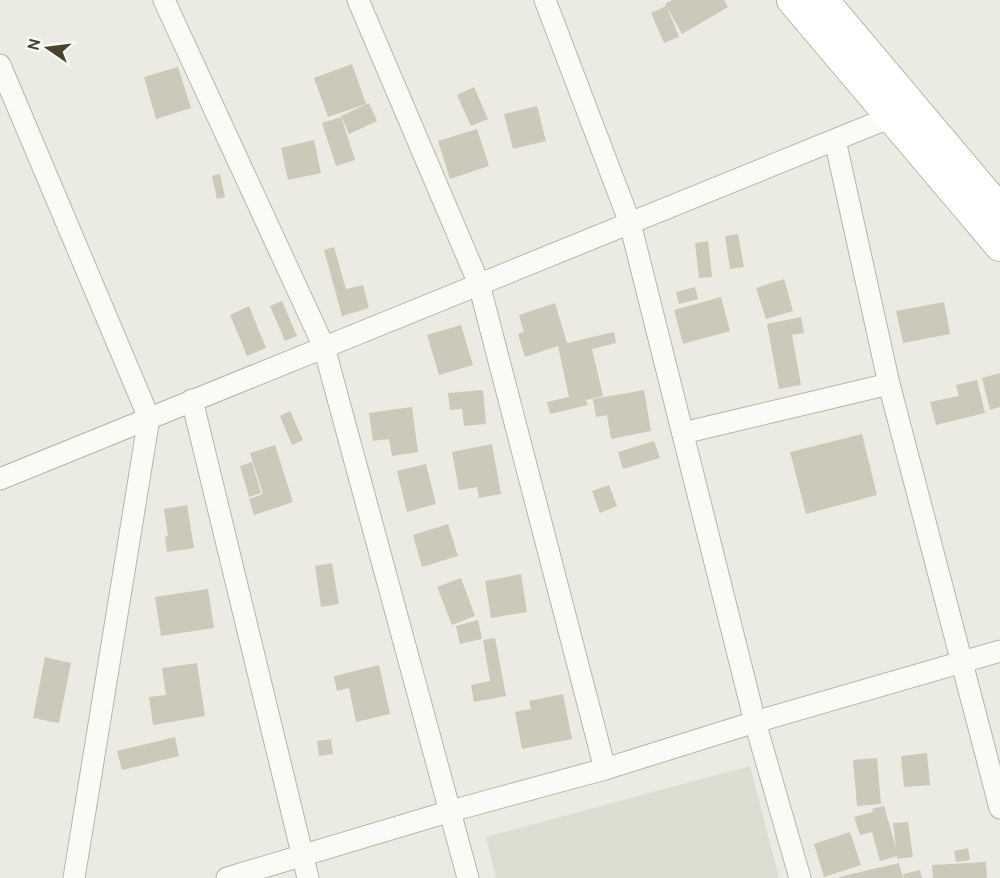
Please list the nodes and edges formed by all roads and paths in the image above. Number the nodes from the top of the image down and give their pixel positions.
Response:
1 (164, 0) edge
2 (358, 0) edge
3 (545, 0) edge
4 (792, 0) edge
5 (823, 0) edge
6 (0, 65) edge
7 (891, 117) junction
8 (835, 140) junction
9 (1000, 210) edge
10 (630, 223) junction
11 (1000, 246) edge
12 (479, 284) junction
13 (324, 347) junction
14 (890, 384) junction
15 (192, 400) junction
16 (148, 418) junction
17 (683, 433) junction
18 (0, 479) edge
19 (1000, 651) edge
20 (961, 663) junction
21 (755, 722) junction
22 (605, 769) junction
23 (1000, 808) edge
24 (451, 811) junction
25 (303, 856) junction
26 (74, 878) edge
27 (227, 878) edge
28 (308, 878) edge
29 (468, 878) edge
30 (800, 878) edge

1 - 13 street
2 - 12 street
3 - 10 street
4 - 7 street
5 - 9 street
6 - 16 street
7 - 8 street
7 - 11 street
8 - 10 street
8 - 14 street
10 - 12 street
10 - 17 street
12 - 13 street
12 - 22 street
13 - 15 street
13 - 24 street
14 - 17 street
14 - 20 street
15 - 16 street
15 - 25 street
16 - 18 street
16 - 26 street
17 - 21 street
19 - 20 street
20 - 21 street
20 - 23 street
21 - 22 street
21 - 30 street
22 - 24 street
24 - 25 street
24 - 29 street
25 - 27 street
25 - 28 street

